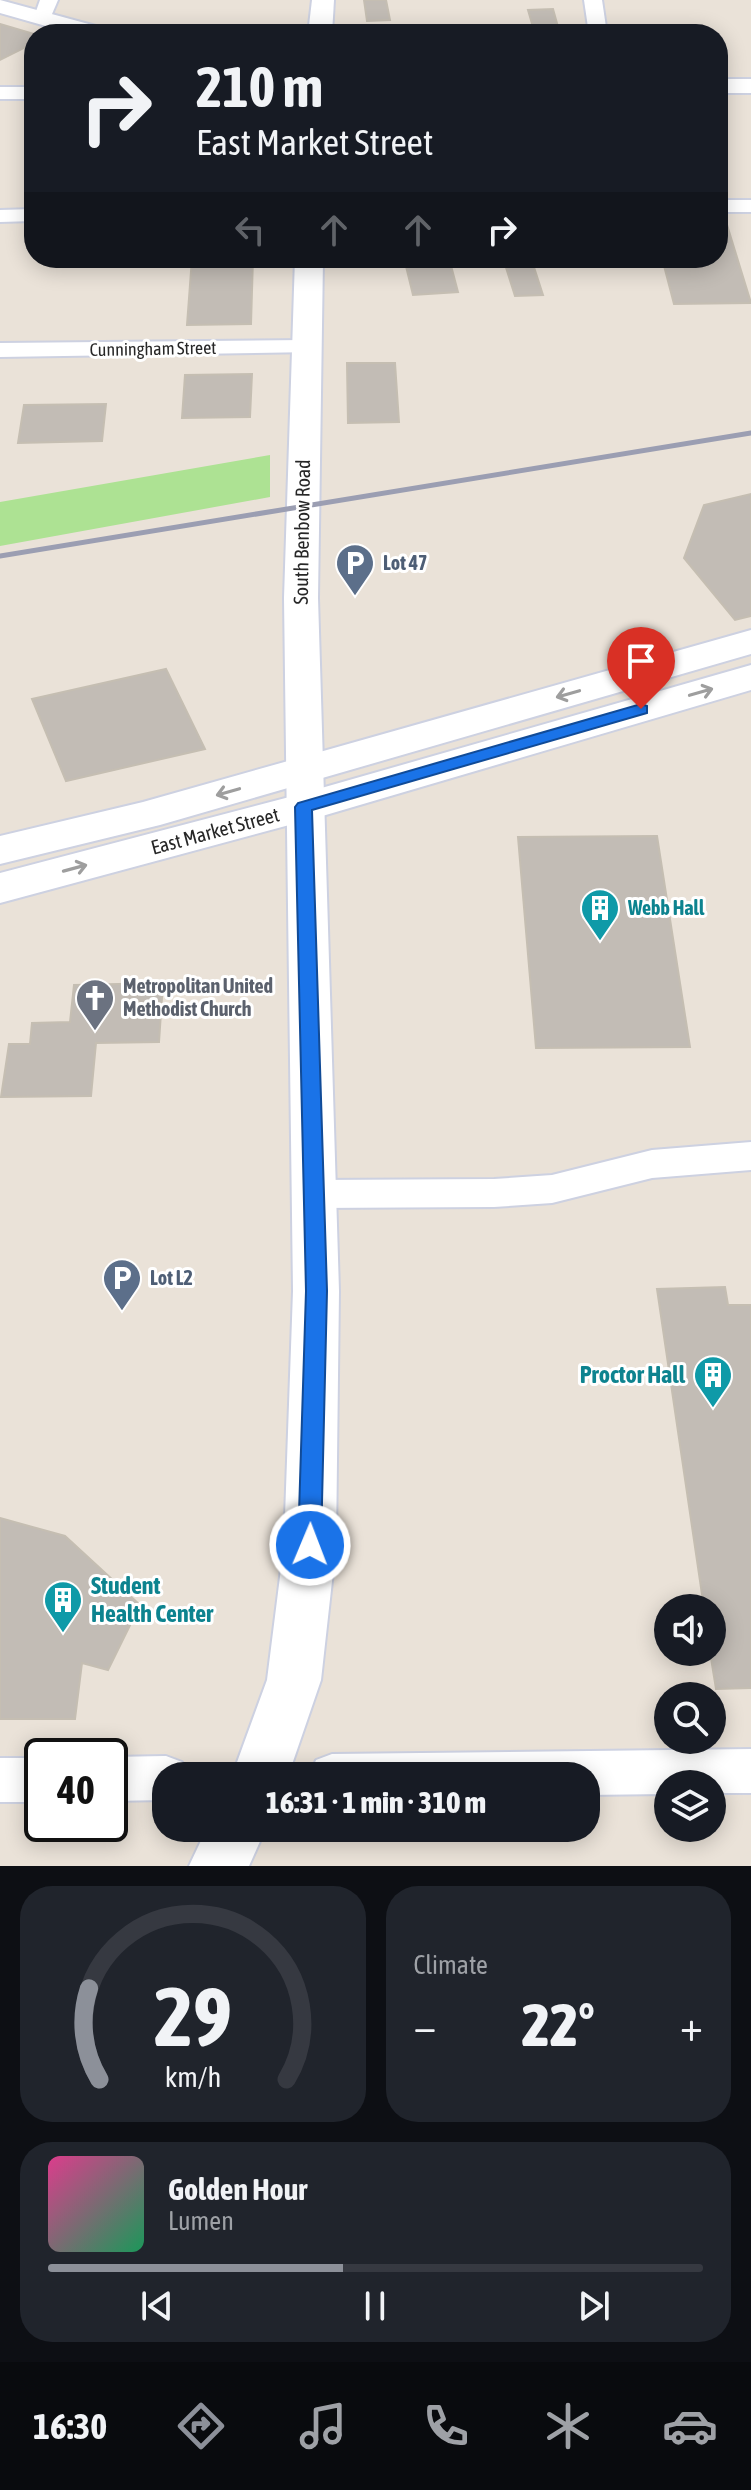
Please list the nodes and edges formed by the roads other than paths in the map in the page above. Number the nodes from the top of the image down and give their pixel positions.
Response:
1 (323, 0) edge
2 (593, 0) edge
3 (0, 6) edge
4 (46, 9) edge
5 (78, 24) edge
6 (321, 24) edge
7 (597, 24) edge
8 (728, 86) edge
9 (751, 86) edge
10 (0, 93) edge
11 (24, 93) edge
12 (728, 206) edge
13 (751, 206) edge
14 (24, 215) edge
15 (0, 216) edge
16 (309, 268) edge
17 (306, 347) junction
18 (0, 350) edge
19 (751, 642) edge
20 (751, 677) edge
21 (303, 789) junction
22 (0, 850) edge
23 (0, 888) edge
24 (751, 1156) edge
25 (315, 1194) junction
26 (265, 1762) edge
27 (751, 1771) edge
28 (600, 1773) edge
29 (152, 1778) edge
30 (128, 1779) edge
31 (0, 1780) edge
32 (24, 1780) edge
33 (231, 1842) edge
34 (218, 1866) edge

1 - 6 street
2 - 7 street
3 - 4 street
4 - 5 street
8 - 9 street
10 - 11 street
12 - 13 street
14 - 15 street
16 - 17 street, South Benbow Road
17 - 18 street, Cunningham Street
17 - 21 street, South Benbow Road
19 -> 21 main road, East Market Street
21 -> 20 main road, East Market Street
21 -> 22 main road, East Market Street
23 -> 21 main road, East Market Street
21 - 25 street, South Benbow Road
24 - 25 street
25 - 26 street, South Benbow Road
27 - 28 street
29 - 30 street
31 - 32 street
33 - 34 street

